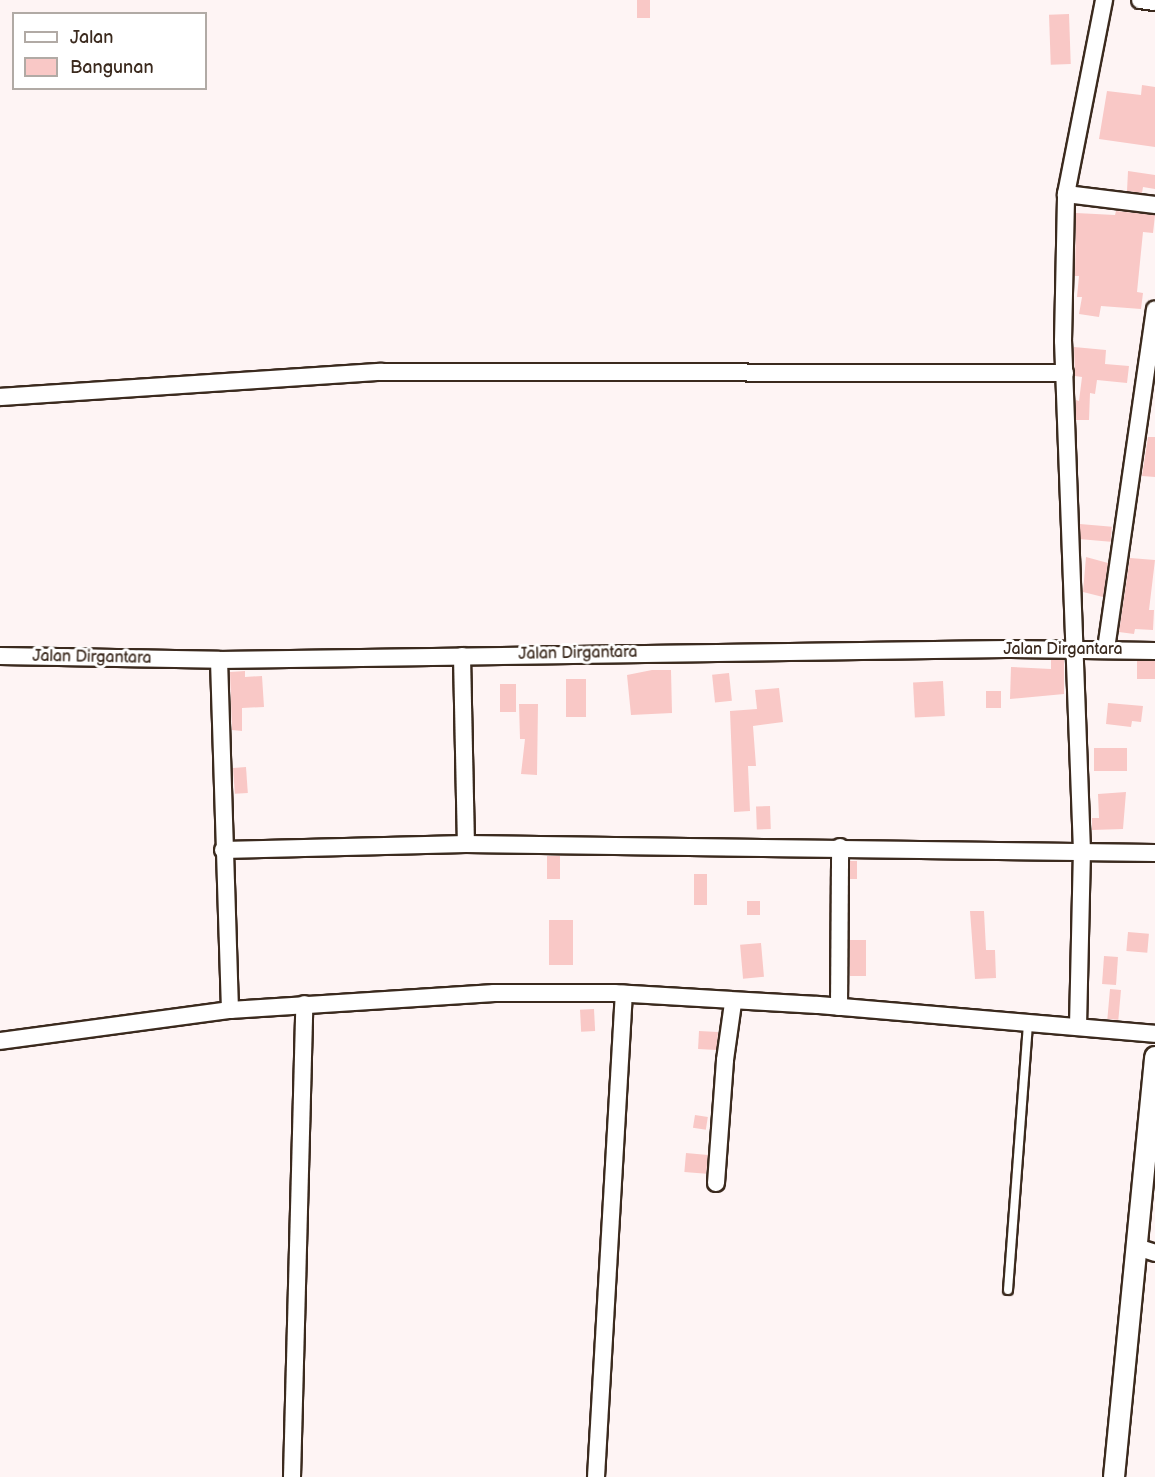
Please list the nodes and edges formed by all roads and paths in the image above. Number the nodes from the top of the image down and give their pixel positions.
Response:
1 (1104, 0) edge
2 (1140, 0) edge
3 (1155, 2) edge
4 (1066, 194) junction
5 (1155, 205) edge
6 (1155, 310) edge
7 (1065, 373) junction
8 (0, 397) edge
9 (1148, 418) edge
10 (1074, 649) junction
11 (1106, 649) junction
12 (1155, 651) edge
13 (0, 656) edge
14 (462, 656) junction
15 (219, 660) junction
16 (466, 844) junction
17 (840, 848) junction
18 (223, 850) junction
19 (1082, 850) junction
20 (1155, 853) edge
21 (624, 994) junction
22 (734, 1003) junction
23 (304, 1004) junction
24 (839, 1007) junction
25 (230, 1010) junction
26 (1028, 1021) junction
27 (1078, 1026) junction
28 (1155, 1034) edge
29 (0, 1041) edge
30 (1155, 1057) edge
31 (716, 1183) dead end
32 (1146, 1250) edge
33 (1008, 1290) dead end
34 (292, 1477) edge
35 (596, 1477) edge
36 (1114, 1477) edge

1 - 4 street
2 - 3 street
4 - 5 street
4 - 7 street
6 - 9 street
7 - 8 street
7 - 10 street
9 - 11 street
10 - 11 street, Jalan Dirgantara
10 - 14 street, Jalan Dirgantara
10 - 19 street
11 - 12 street, Jalan Dirgantara
13 - 15 street, Jalan Dirgantara
14 - 15 street, Jalan Dirgantara
14 - 16 street
15 - 18 street
16 - 17 street
16 - 18 street
17 - 19 street
17 - 24 street
18 - 25 street
19 - 20 street
19 - 27 street
21 - 22 street
21 - 23 street
21 - 35 street
22 - 24 street
22 - 31 street
23 - 25 street
23 - 34 street
24 - 26 street
25 - 29 street
26 - 27 street
26 - 33 lane
27 - 28 street
30 - 32 street
32 - 36 street

